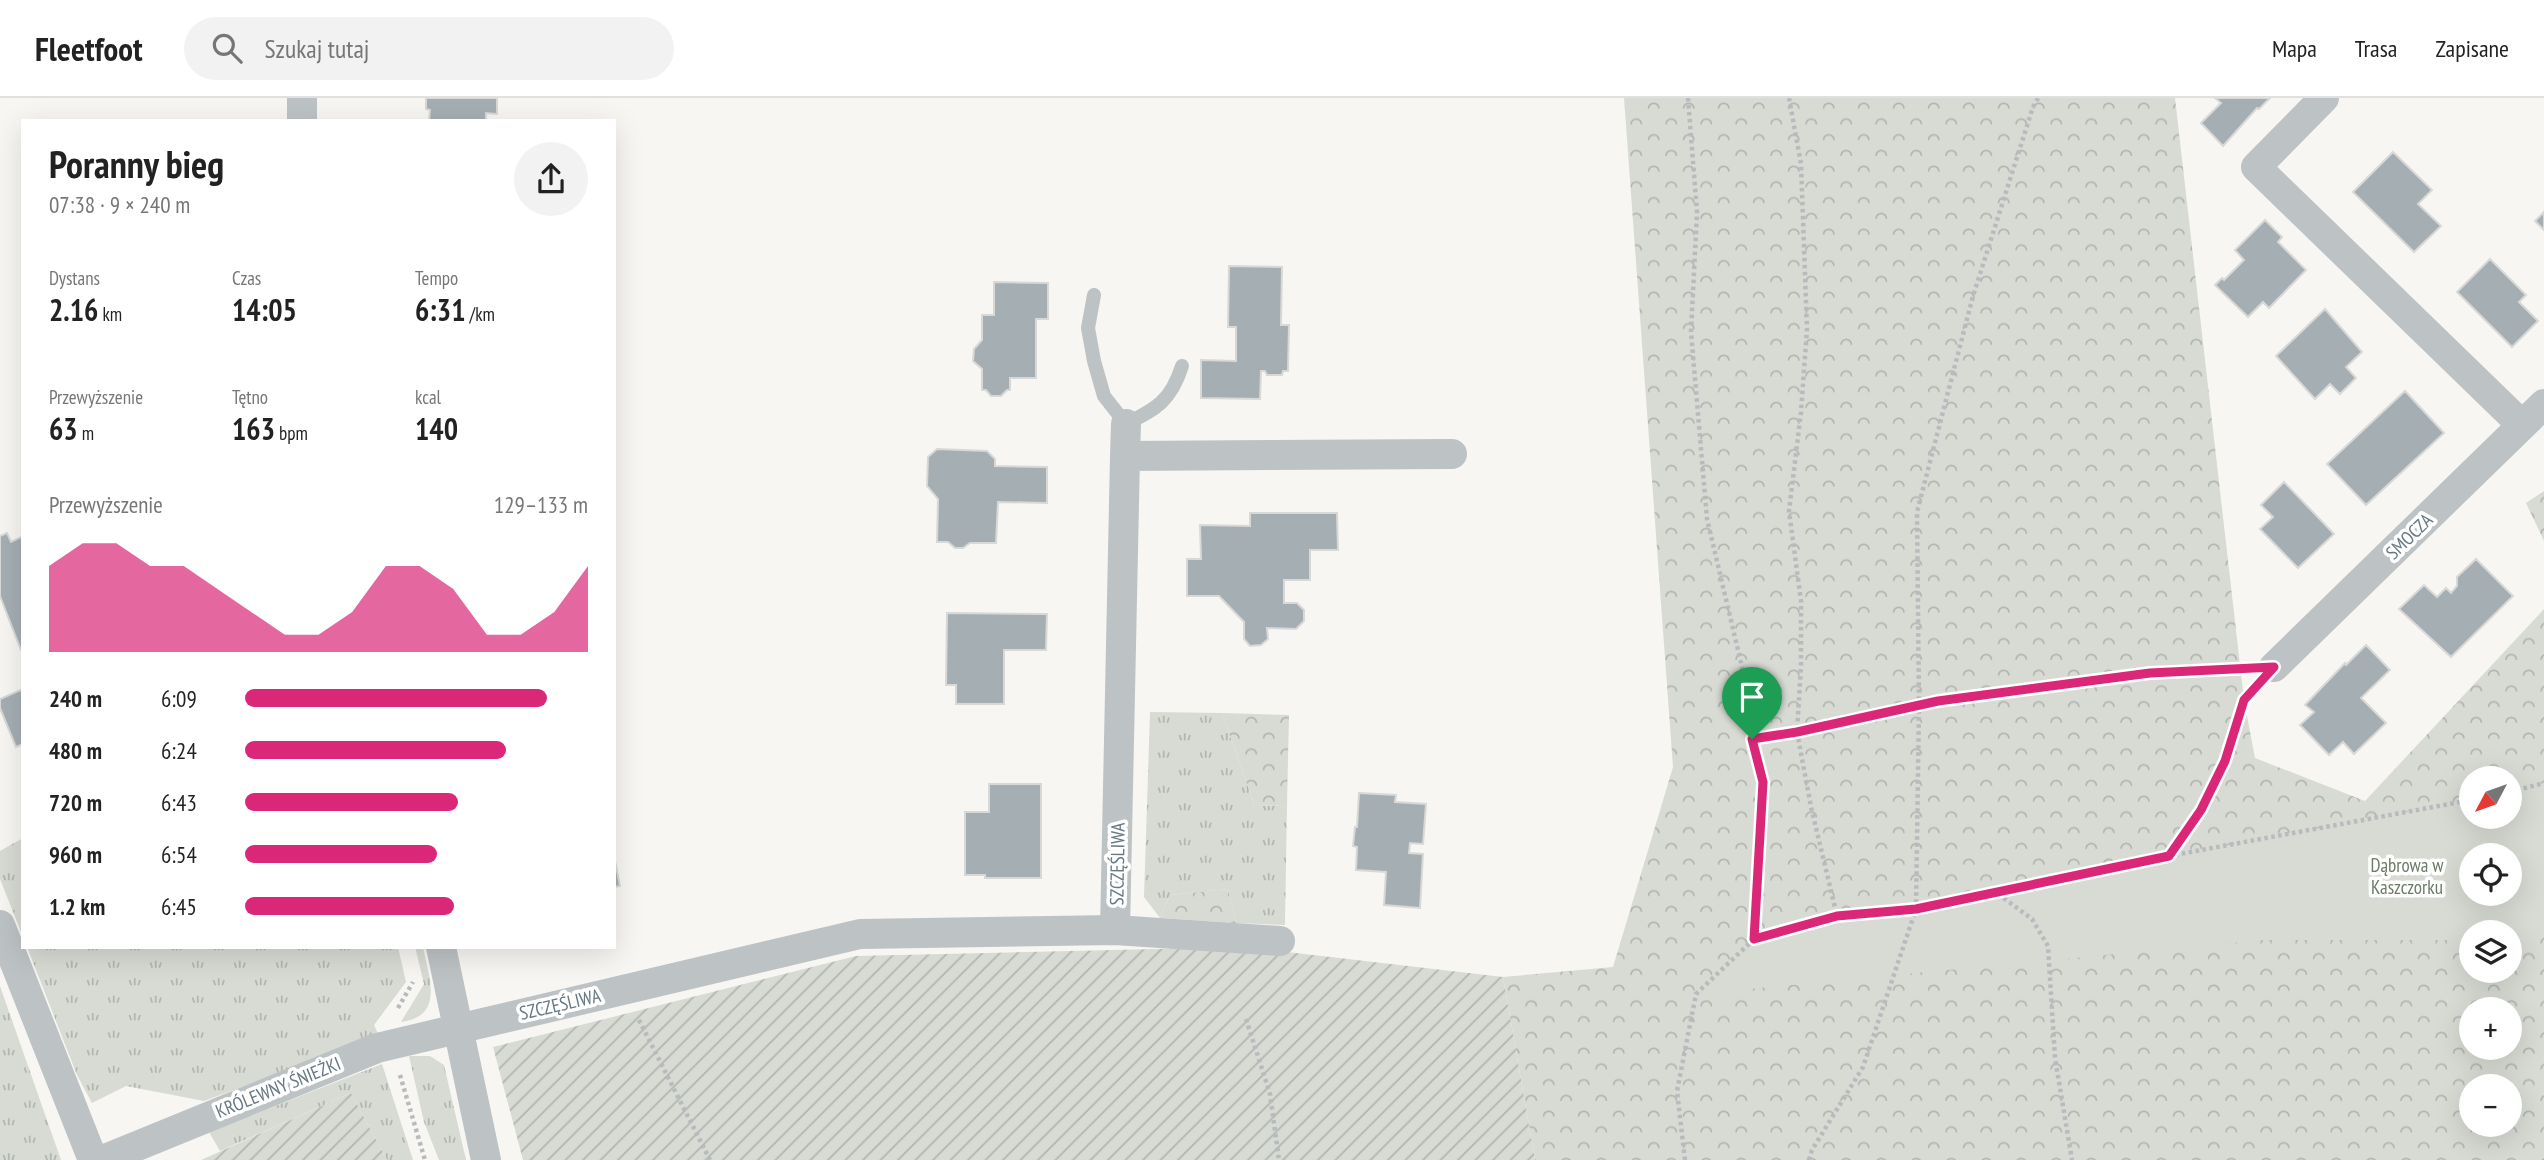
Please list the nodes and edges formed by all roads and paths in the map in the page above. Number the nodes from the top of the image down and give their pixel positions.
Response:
1 (302, 98) edge
2 (1688, 98) edge
3 (1789, 98) edge
4 (2038, 98) edge
5 (2324, 98) edge
6 (303, 119) edge
7 (1094, 295) dead end
8 (1182, 366) dead end
9 (2544, 404) edge
10 (1126, 424) junction
11 (2522, 425) junction
12 (1452, 454) dead end
13 (1125, 456) junction
14 (2274, 667) junction
15 (1919, 706) junction
16 (1797, 732) junction
17 (1752, 739) junction
18 (2544, 783) edge
19 (2522, 789) edge
20 (2459, 802) edge
21 (2169, 856) junction
22 (1997, 894) junction
23 (1916, 909) junction
24 (1837, 916) junction
25 (0, 925) edge
26 (1115, 930) junction
27 (1754, 939) junction
28 (1280, 941) dead end
29 (441, 949) edge
30 (411, 971) dead end
31 (621, 990) junction
32 (394, 1014) dead end
33 (1246, 1019) dead end
34 (457, 1028) junction
35 (399, 1070) dead end
36 (93, 1160) edge
37 (103, 1160) edge
38 (425, 1160) edge
39 (486, 1160) edge
40 (710, 1160) edge
41 (1279, 1160) edge
42 (1685, 1160) edge
43 (1809, 1160) edge
44 (2072, 1160) edge

1 - 6 street
2 - 17 path
3 - 16 path
4 - 15 path
5 - 11 street
7 - 10 lane
8 - 10 lane
9 - 11 street, SMOCZA
10 - 13 street, SZCZĘŚLIWA
11 - 14 street, SMOCZA
12 - 13 street
13 - 26 street, SZCZĘŚLIWA
14 - 15 path
14 - 21 path
15 - 16 path
15 - 23 path
16 - 17 path
16 - 24 path
17 - 27 path
18 - 19 path
20 - 21 path
21 - 22 path
22 - 23 path
22 - 44 path
23 - 24 path
23 - 43 path
24 - 27 path
25 - 36 street
26 - 28 street
26 - 31 street, SZCZĘŚLIWA
27 - 42 path
29 - 34 street
30 - 32 path
31 - 34 street, SZCZĘŚLIWA
31 - 40 path
33 - 41 path
34 - 37 street, KRÓLEWNY ŚNIEŻKI
34 - 39 street
35 - 38 path

